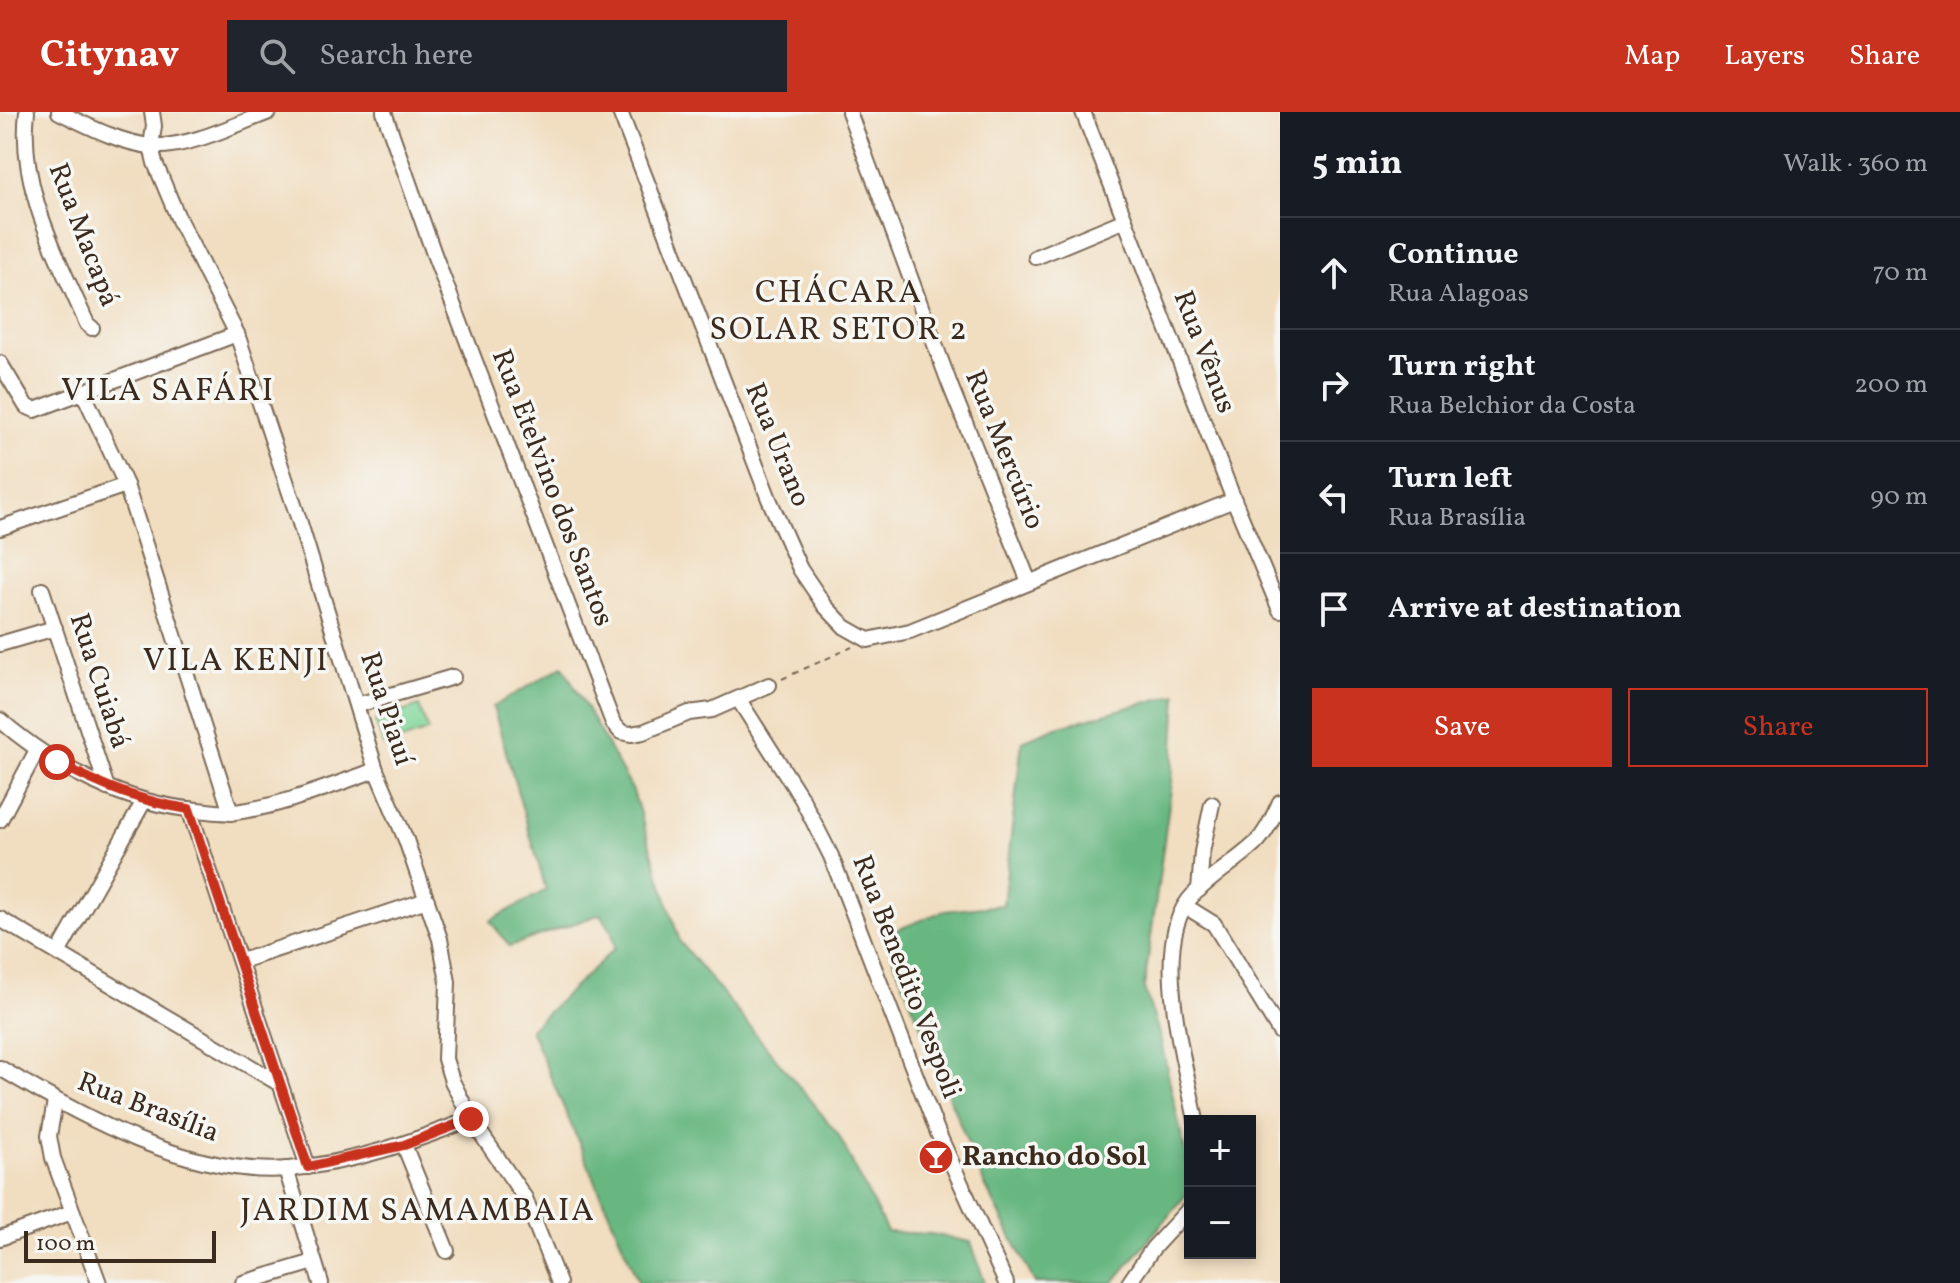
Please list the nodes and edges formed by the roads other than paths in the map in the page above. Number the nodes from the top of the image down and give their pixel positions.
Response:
1 (27, 112) edge
2 (59, 112) edge
3 (152, 112) edge
4 (269, 112) edge
5 (384, 112) edge
6 (620, 112) edge
7 (849, 112) edge
8 (1083, 112) edge
9 (151, 146) junction
10 (1125, 220) junction
11 (1036, 257) dead end
12 (92, 328) dead end
13 (237, 334) junction
14 (0, 363) edge
15 (84, 394) junction
16 (126, 485) junction
17 (1234, 500) junction
18 (0, 528) edge
19 (1029, 582) junction
20 (42, 590) dead end
21 (1280, 610) edge
22 (55, 628) junction
23 (0, 644) edge
24 (453, 677) dead end
25 (769, 685) road end
26 (739, 700) junction
27 (357, 705) junction
28 (0, 720) edge
29 (37, 750) junction
30 (376, 770) junction
31 (107, 788) junction
32 (144, 801) junction
33 (1280, 802) edge
34 (1212, 804) dead end
35 (189, 809) junction
36 (231, 813) junction
37 (0, 820) edge
38 (1199, 890) junction
39 (427, 900) junction
40 (1185, 906) junction
41 (0, 919) edge
42 (58, 953) junction
43 (241, 961) junction
44 (1280, 1032) edge
45 (0, 1068) edge
46 (280, 1084) junction
47 (55, 1101) junction
48 (1195, 1115) edge
49 (471, 1119) junction
50 (404, 1145) junction
51 (308, 1167) junction
52 (286, 1169) junction
53 (72, 1212) junction
54 (1184, 1214) edge
55 (0, 1238) edge
56 (447, 1251) dead end
57 (314, 1262) junction
58 (99, 1283) edge
59 (243, 1283) edge
60 (321, 1283) edge
61 (559, 1283) edge
62 (1006, 1283) edge
63 (1129, 1283) edge

1 - 12 street, Rua Macapá
2 - 9 street
3 - 9 street
4 - 9 street
5 - 26 street, Rua Etelvino dos Santos
6 - 19 street, Rua Urano
7 - 19 street, Rua Mercúrio
8 - 10 street, Rua Vênus
9 - 13 street, Rua Piauí
10 - 11 street
10 - 17 street, Rua Vênus
13 - 15 street
13 - 27 street, Rua Piauí
14 - 15 street
15 - 16 street
16 - 18 street
16 - 36 street
17 - 19 street
17 - 21 street, Rua Vênus
20 - 22 street, Rua Cuiabá
22 - 23 street
22 - 31 street, Rua Cuiabá
24 - 27 street
25 - 26 street, Rua Etelvino dos Santos
26 - 62 street, Rua Benedito Vespoli
27 - 30 street, Rua Piauí
28 - 29 street
29 - 31 street
29 - 37 street
30 - 36 street
30 - 39 street, Rua Piauí
31 - 32 street
32 - 35 street
32 - 42 street
33 - 38 street
34 - 38 street
35 - 36 street
35 - 43 street
38 - 40 street
39 - 43 street
39 - 49 street, Rua Piauí
40 - 44 street
40 - 48 street
41 - 42 street
42 - 46 street
43 - 46 street
45 - 47 street, Rua Brasília
46 - 51 street
47 - 52 street, Rua Brasília
47 - 53 street
49 - 50 street, Rua Brasília
49 - 61 street, Rua Piauí
50 - 51 street, Rua Brasília
50 - 56 street
51 - 52 street, Rua Brasília
52 - 57 street
53 - 55 street
53 - 58 street
54 - 63 street
57 - 59 street
57 - 60 street

